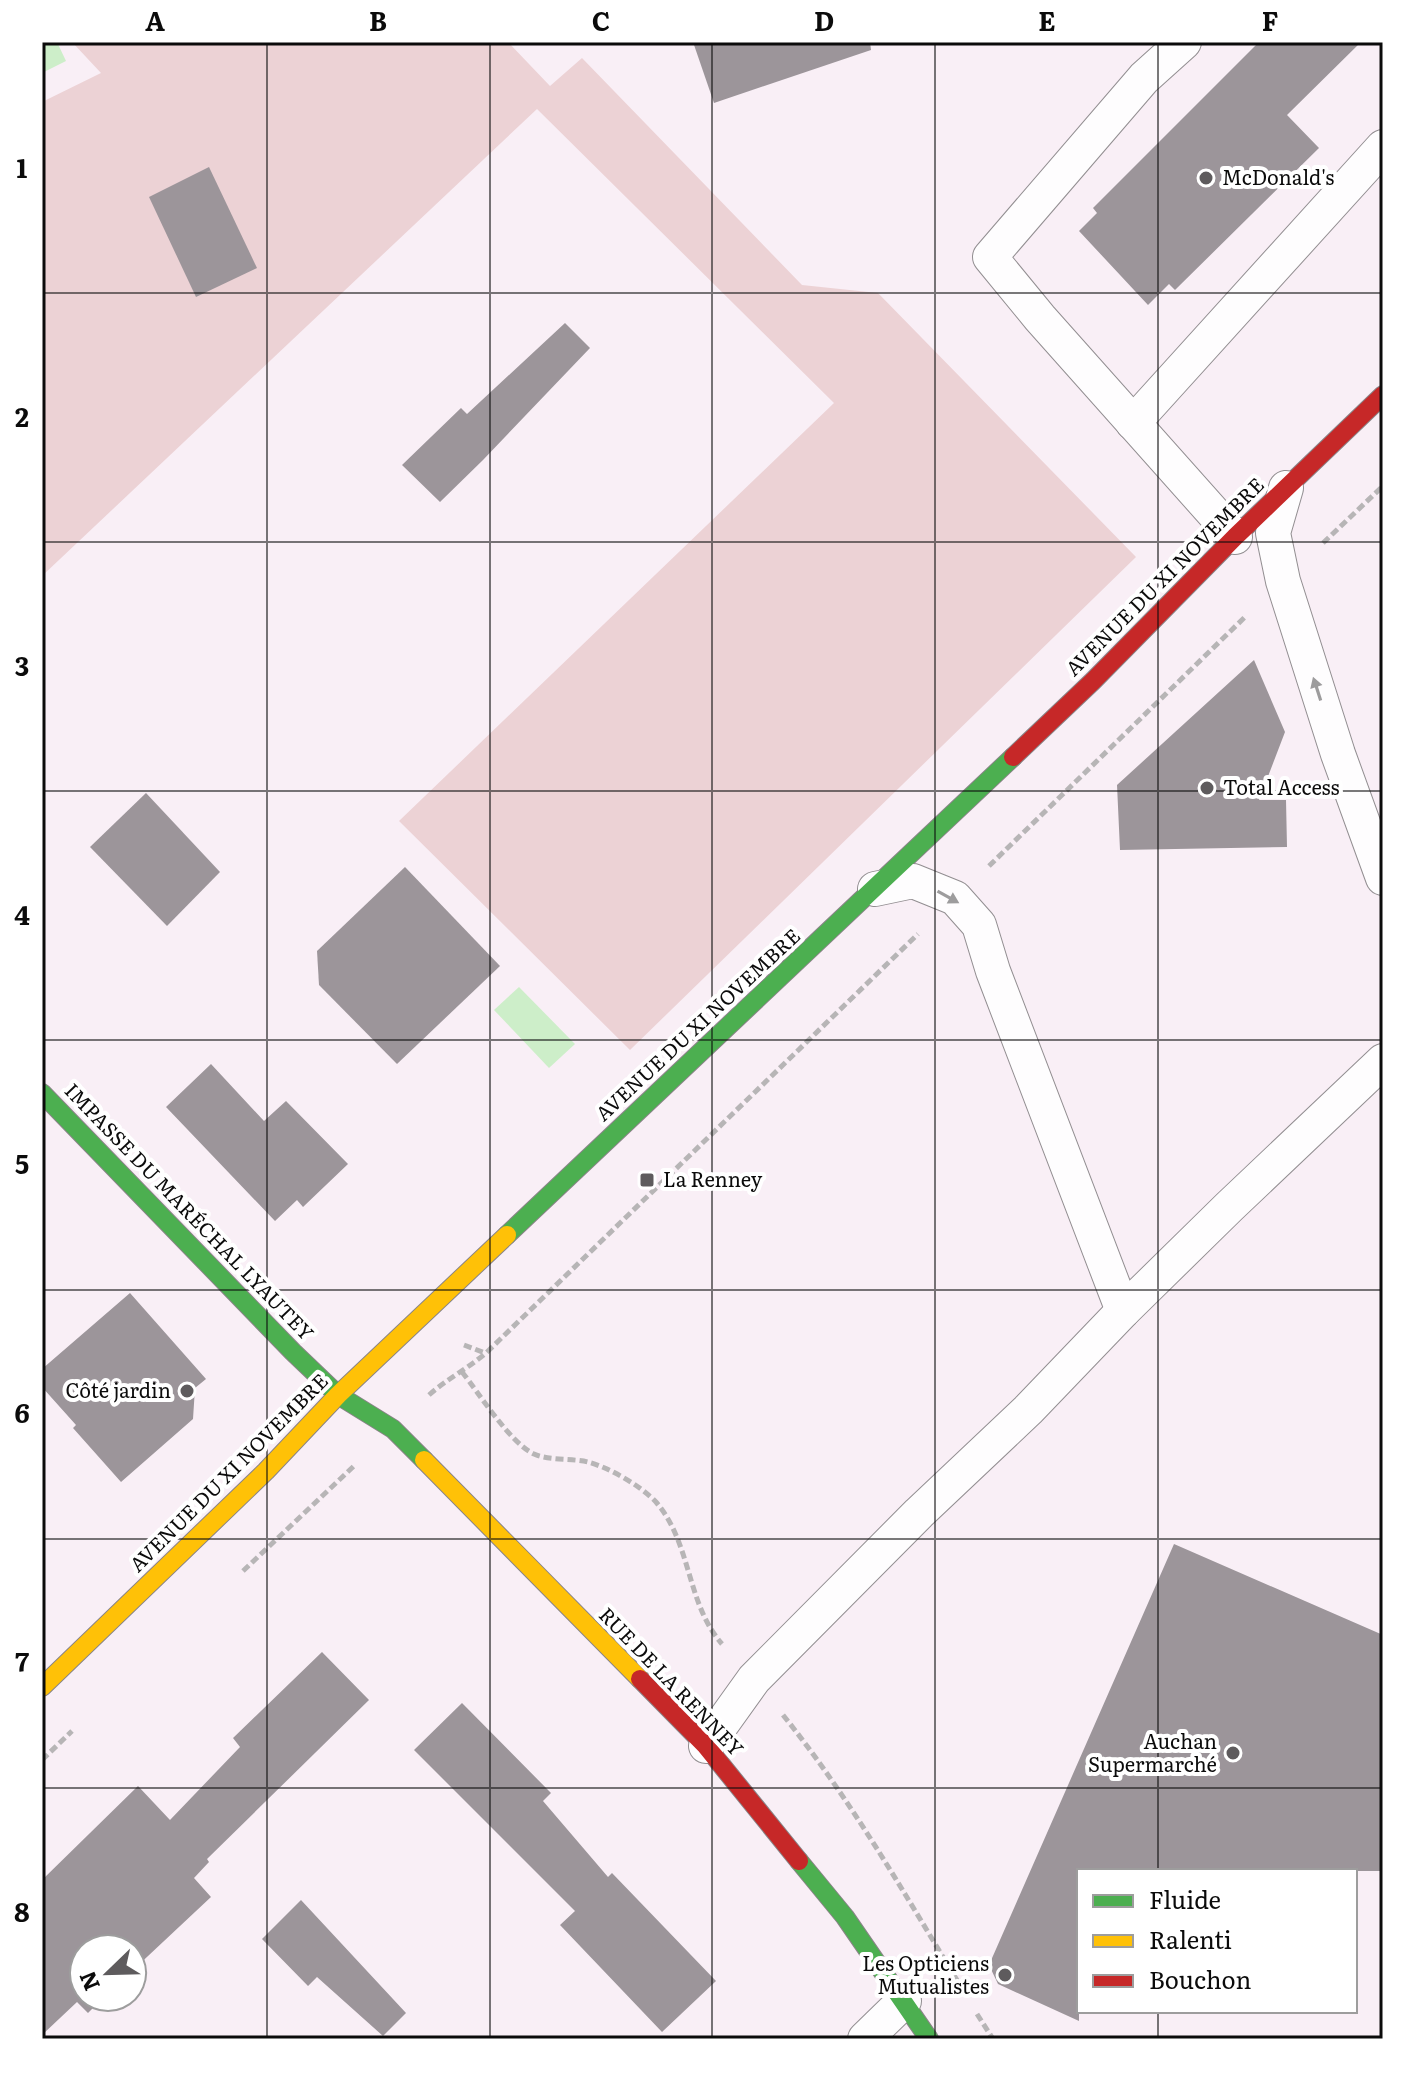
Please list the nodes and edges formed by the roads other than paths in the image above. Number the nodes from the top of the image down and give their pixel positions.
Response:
1 (1184, 42) edge
2 (1383, 147) edge
3 (1383, 395) edge
4 (1133, 423) junction
5 (1286, 488) junction
6 (1235, 537) junction
7 (1383, 878) edge
8 (875, 889) junction
9 (1383, 1061) edge
10 (42, 1093) edge
11 (1123, 1311) junction
12 (338, 1395) junction
13 (42, 1687) edge
14 (706, 1746) junction
15 (904, 2001) junction
16 (865, 2039) edge
17 (929, 2039) edge

1 - 4 lane
2 - 4 lane
3 - 5 main road, AVENUE DU XI NOVEMBRE
4 - 6 lane
5 - 6 main road, AVENUE DU XI NOVEMBRE
7 -> 5 lane
6 - 8 main road, AVENUE DU XI NOVEMBRE
8 -> 11 lane
8 - 12 main road, AVENUE DU XI NOVEMBRE
9 - 11 lane
10 - 12 main road, IMPASSE DU MARÉCHAL LYAUTEY
11 - 14 lane
12 - 13 main road, AVENUE DU XI NOVEMBRE
12 - 14 main road, RUE DE LA RENNEY
14 - 15 main road, RUE DE LA RENNEY
15 - 16 lane
15 - 17 main road, RUE DE LA RENNEY

